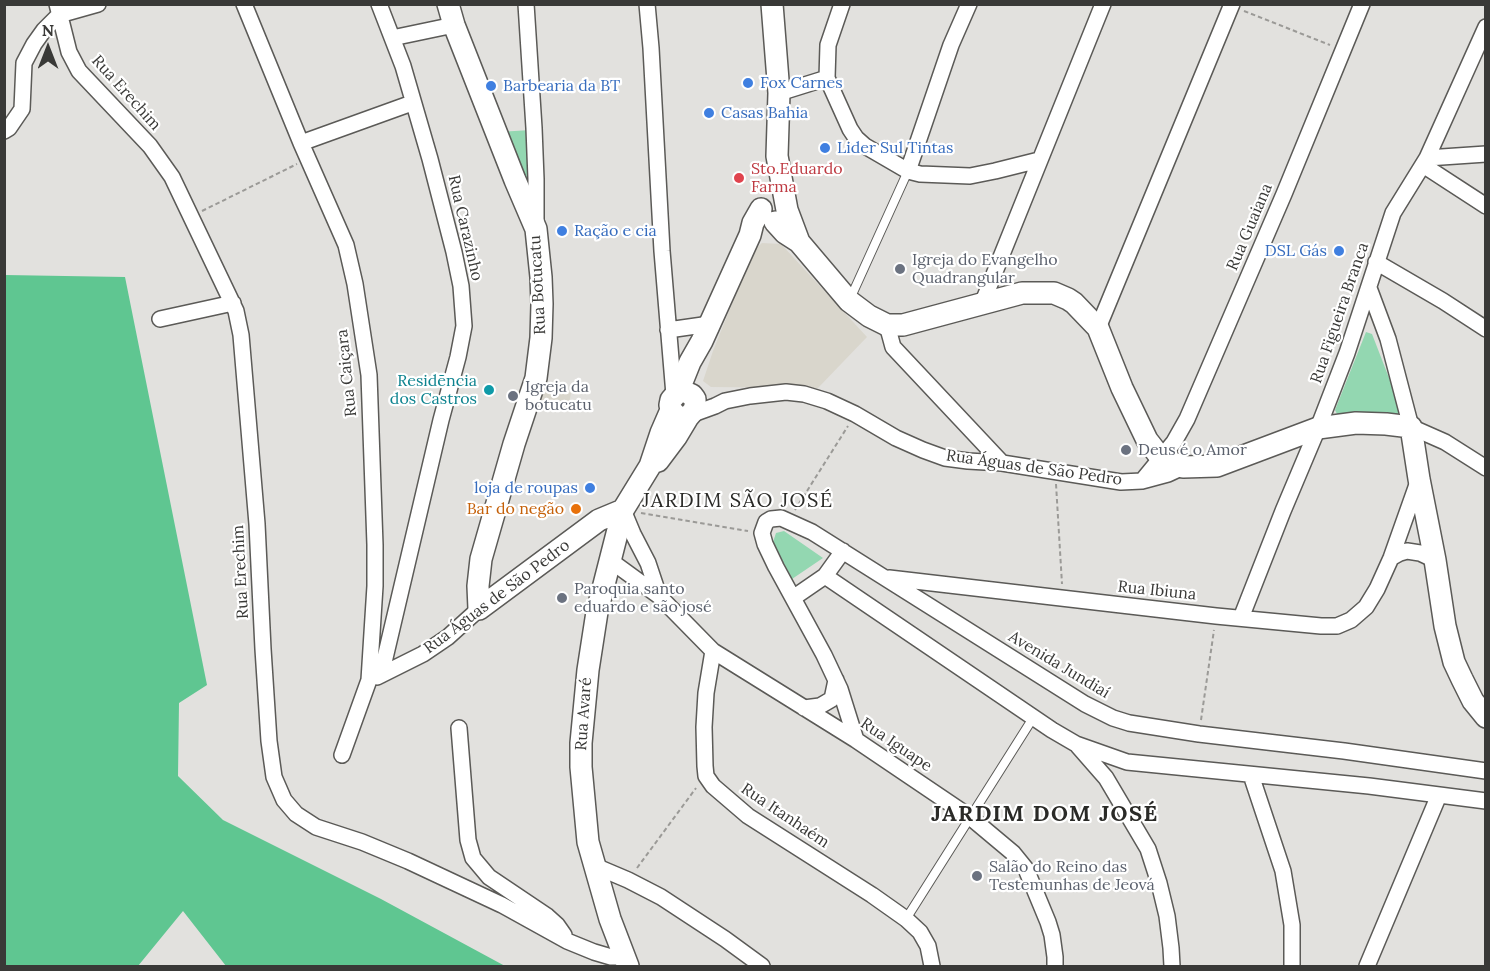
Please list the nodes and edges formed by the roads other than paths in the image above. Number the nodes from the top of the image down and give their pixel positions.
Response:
1 (98, 4) edge
2 (244, 4) edge
3 (379, 4) edge
4 (448, 4) edge
5 (526, 4) edge
6 (647, 4) edge
7 (772, 4) edge
8 (842, 4) edge
9 (969, 4) edge
10 (1103, 4) edge
11 (1362, 4) edge
12 (1232, 6) edge
13 (58, 10) edge
14 (454, 25) junction
15 (1485, 27) edge
16 (392, 38) junction
17 (827, 78) junction
18 (779, 93) junction
19 (412, 102) junction
20 (4, 131) edge
21 (301, 144) junction
22 (1485, 154) edge
23 (1039, 160) junction
24 (1425, 161) junction
25 (908, 171) junction
26 (1485, 206) edge
27 (774, 211) junction
28 (536, 229) junction
29 (1376, 262) junction
30 (1369, 288) junction
31 (849, 301) junction
32 (233, 303) junction
33 (982, 304) junction
34 (160, 319) dead end
35 (887, 325) junction
36 (1098, 328) junction
37 (1485, 329) edge
38 (668, 330) junction
39 (706, 333) junction
40 (685, 403) junction
41 (1411, 426) junction
42 (1318, 428) junction
43 (1161, 458) junction
44 (1002, 463) junction
45 (1188, 467) junction
46 (1485, 468) edge
47 (1419, 479) junction
48 (1142, 481) junction
49 (623, 510) junction
50 (843, 551) junction
51 (1391, 558) junction
52 (1435, 560) junction
53 (611, 561) junction
54 (825, 576) junction
55 (884, 577) junction
56 (659, 596) junction
57 (793, 598) junction
58 (479, 609) junction
59 (1241, 618) junction
60 (713, 651) junction
61 (375, 678) junction
62 (836, 680) junction
63 (804, 708) junction
64 (1485, 717) edge
65 (1033, 718) junction
66 (459, 728) dead end
67 (856, 740) junction
68 (1076, 744) junction
69 (342, 755) dead end
70 (1485, 758) edge
71 (1127, 762) junction
72 (1480, 770) edge
73 (1251, 775) junction
74 (1106, 778) junction
75 (1439, 795) junction
76 (1485, 801) edge
77 (970, 817) junction
78 (595, 866) junction
79 (628, 880) junction
80 (602, 894) junction
81 (906, 919) junction
82 (567, 941) junction
83 (626, 962) edge
84 (762, 966) edge
85 (932, 966) edge
86 (1055, 966) edge
87 (1172, 966) edge
88 (1292, 966) edge
89 (1367, 966) edge

1 - 13 street
2 - 21 street, Rua Caiçara
3 - 16 street, Rua Carazinho
4 - 14 main road, Rua Botucatu
5 - 28 street
6 - 38 street
7 - 18 main road
8 - 17 street
9 - 25 street
10 - 23 street
11 - 43 street, Rua Guaiana
12 - 36 street
13 - 20 street
13 - 32 street, Rua Erechim
14 - 16 street
14 - 28 main road, Rua Botucatu
15 - 24 street, Rua Figueira Branca
16 - 19 street, Rua Carazinho
17 - 18 street
17 - 25 street
18 - 27 main road
19 - 21 street
19 - 61 street, Rua Carazinho
21 - 61 street, Rua Caiçara
22 - 24 street
23 - 25 street
23 - 33 street
24 - 26 street
24 - 29 street, Rua Figueira Branca
25 - 31 lane
27 - 31 main road
27 - 39 main road, Rua Avaré
28 - 58 main road, Rua Botucatu
29 - 30 street, Rua Figueira Branca
29 - 37 street
30 - 41 street
30 - 42 street, Rua Figueira Branca
31 - 35 main road
32 - 34 street
32 - 82 street, Rua Erechim
33 - 35 main road
33 - 36 main road
35 - 44 street
36 - 43 main road
38 - 39 street
38 - 40 street
39 - 40 main road, Rua Avaré
40 - 44 street, Rua Águas de São Pedro
40 - 49 main road, Rua Avaré
41 - 42 main road
41 - 46 street
41 - 47 main road
42 - 45 main road
42 - 59 street, Rua Figueira Branca
43 - 45 main road
43 - 48 street, Rua Águas de São Pedro
44 - 48 street, Rua Águas de São Pedro
45 - 48 street, Rua Águas de São Pedro
47 - 51 street, Rua Ibiuna
47 - 52 main road
49 - 53 main road, Rua Avaré
49 - 56 street, Rua Iguape
49 - 58 main road, Rua Águas de São Pedro
50 - 54 street
50 - 55 street, Avenida Jundiaí
50 - 57 street, Avenida Jundiaí
51 - 52 street
51 - 59 street, Rua Ibiuna
52 - 64 main road
53 - 56 street, Rua Iguape
53 - 78 main road, Rua Avaré
54 - 57 street
54 - 65 street
55 - 59 street, Rua Ibiuna
55 - 72 street, Avenida Jundiaí
56 - 60 street, Rua Iguape
57 - 62 street
58 - 61 street, Rua Águas de São Pedro
60 - 63 street, Rua Iguape
60 - 81 street, Rua Itanhaém
61 - 69 street, Rua Caiçara
62 - 63 street
62 - 67 street
63 - 67 street, Rua Iguape
65 - 68 street
65 - 77 lane
66 - 82 street
67 - 77 street, Rua Iguape
68 - 71 street
68 - 74 street
70 - 72 street
71 - 73 street
71 - 74 street
73 - 75 street
73 - 88 street
74 - 87 street
75 - 76 street
75 - 89 street
77 - 81 lane
77 - 86 street, Rua Iguape
78 - 79 street
78 - 80 main road, Rua Avaré
79 - 80 street
79 - 84 street
80 - 83 main road, Rua Avaré
81 - 85 street, Rua Itanhaém
82 - 83 street, Rua Erechim

